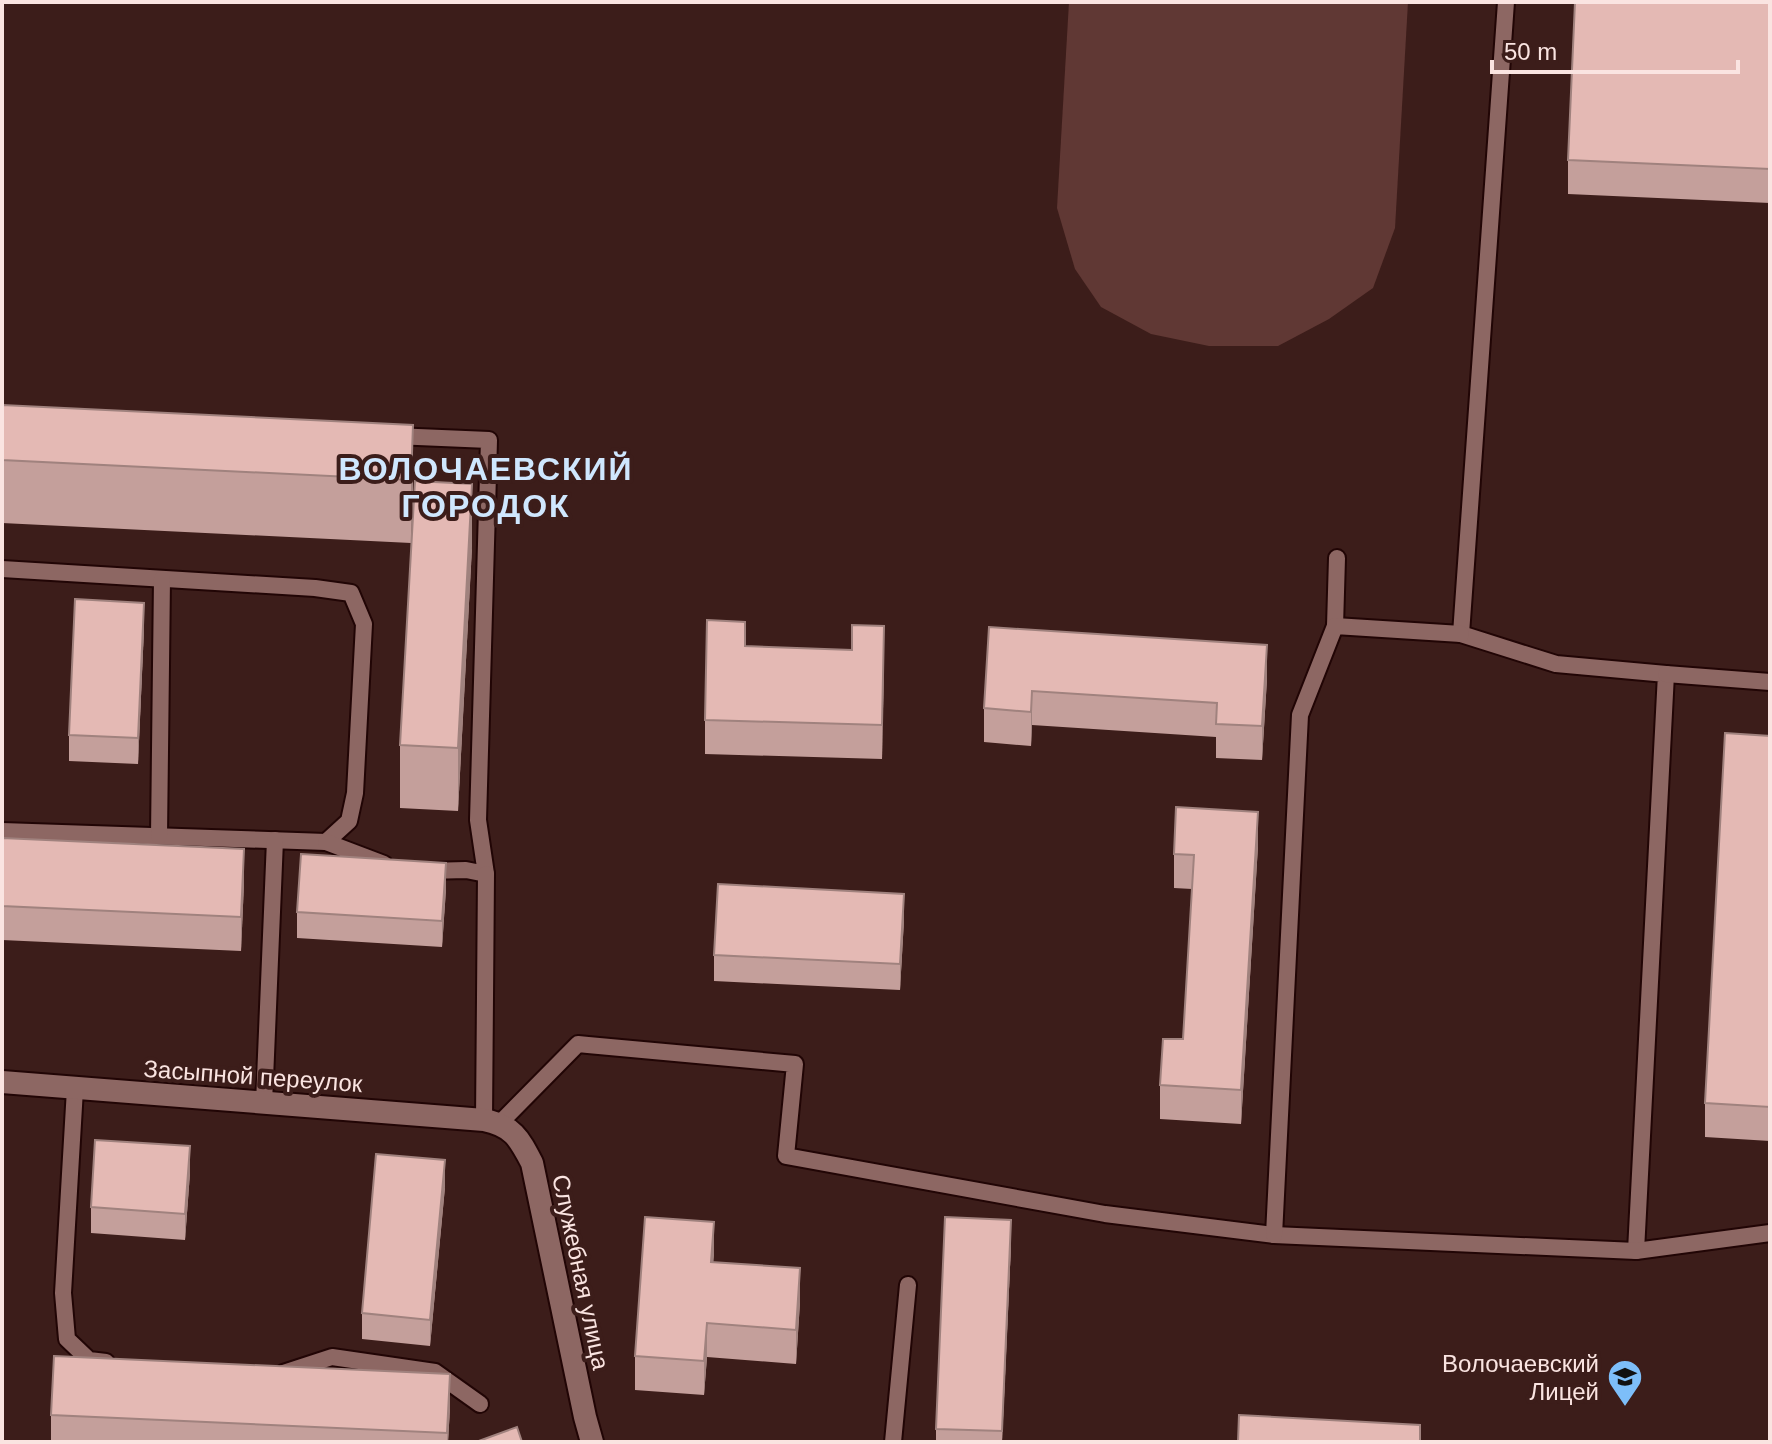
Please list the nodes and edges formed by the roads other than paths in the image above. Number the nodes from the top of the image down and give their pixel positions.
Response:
1 (1506, 2) edge
2 (375, 435) edge
3 (1337, 558) dead end
4 (2, 569) edge
5 (162, 579) junction
6 (1335, 626) junction
7 (1461, 634) junction
8 (1666, 674) junction
9 (1770, 682) edge
10 (2, 831) edge
11 (159, 836) junction
12 (275, 840) junction
13 (326, 842) junction
14 (486, 874) junction
15 (2, 1082) edge
16 (75, 1089) junction
17 (264, 1103) junction
18 (492, 1122) junction
19 (1770, 1233) edge
20 (1274, 1235) junction
21 (1636, 1251) junction
22 (908, 1285) dead end
23 (120, 1364) edge
24 (273, 1376) edge
25 (480, 1404) dead end
26 (592, 1442) edge
27 (893, 1442) edge

1 - 7 lane
2 - 14 lane
3 - 6 lane
4 - 5 lane
5 - 11 lane
5 - 13 lane
6 - 7 lane
6 - 20 lane
7 - 8 lane
8 - 9 lane
8 - 21 lane
10 - 11 lane
11 - 12 lane
12 - 13 lane
12 - 17 lane
13 - 14 lane
14 - 18 lane
15 - 16 street, Засыпной переулок
16 - 17 street, Засыпной переулок
16 - 23 lane
17 - 18 street, Засыпной переулок
18 - 20 lane
18 - 26 street, Служебная улица
19 - 21 lane
20 - 21 lane
22 - 27 lane
24 - 25 lane

